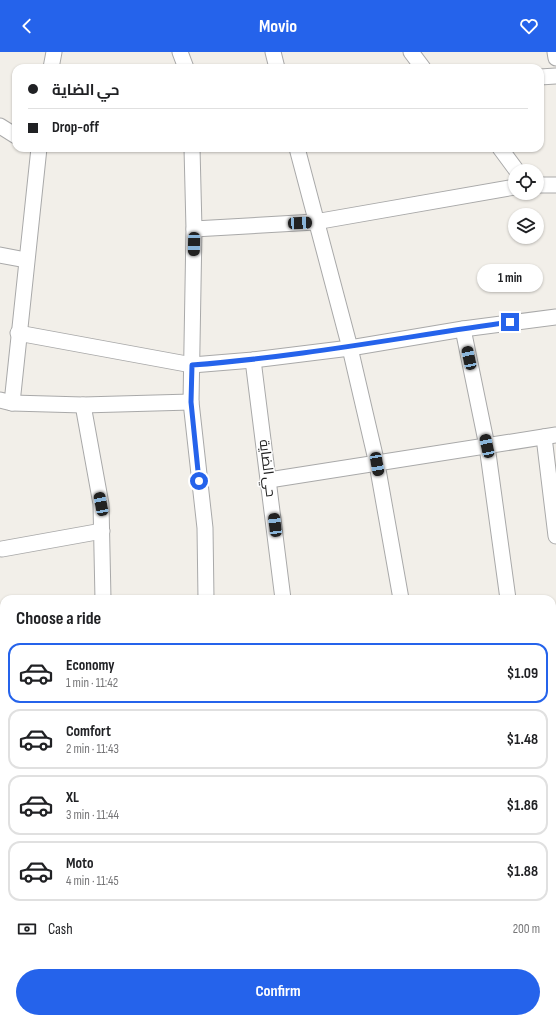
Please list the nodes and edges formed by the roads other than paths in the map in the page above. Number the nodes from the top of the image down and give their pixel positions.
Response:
1 (54, 52) edge
2 (180, 52) edge
3 (273, 52) edge
4 (411, 52) edge
5 (555, 52) edge
6 (556, 58) edge
7 (52, 64) edge
8 (184, 64) edge
9 (276, 64) edge
10 (420, 64) edge
11 (556, 76) edge
12 (544, 77) edge
13 (0, 126) edge
14 (12, 134) edge
15 (38, 152) edge
16 (192, 152) edge
17 (298, 152) edge
18 (503, 152) edge
19 (512, 164) edge
20 (544, 185) edge
21 (556, 185) edge
22 (508, 188) edge
23 (315, 222) junction
24 (194, 229) junction
25 (0, 255) edge
26 (26, 260) junction
27 (556, 316) edge
28 (463, 329) junction
29 (18, 333) junction
30 (350, 348) junction
31 (253, 360) junction
32 (192, 365) junction
33 (6, 402) edge
34 (191, 402) junction
35 (83, 405) junction
36 (550, 436) edge
37 (487, 446) junction
38 (377, 464) junction
39 (270, 480) junction
40 (102, 531) junction
41 (556, 536) edge
42 (0, 550) edge
43 (103, 595) edge
44 (206, 595) edge
45 (283, 595) edge
46 (400, 595) edge
47 (507, 595) edge

1 - 7 street
2 - 8 street
3 - 9 street
4 - 10 street
5 - 6 street
11 - 12 street
13 - 14 street
15 - 26 street
16 - 24 street
17 - 23 street
18 - 19 street
20 - 21 street
22 - 23 street
23 - 24 street
23 - 30 street
24 - 32 street
25 - 26 street
26 - 29 street
27 - 28 street
28 - 30 street
28 - 37 street
29 - 32 street
29 - 33 street
30 - 31 street
30 - 38 street
31 - 32 street
31 - 39 street, حي الضاية
32 - 34 street
33 - 35 street
34 - 35 street
34 - 44 street
35 - 40 street
36 - 37 street
36 - 41 street
37 - 38 street
37 - 47 street
38 - 39 street
38 - 46 street
39 - 45 street, حي الضاية
40 - 42 street
40 - 43 street

